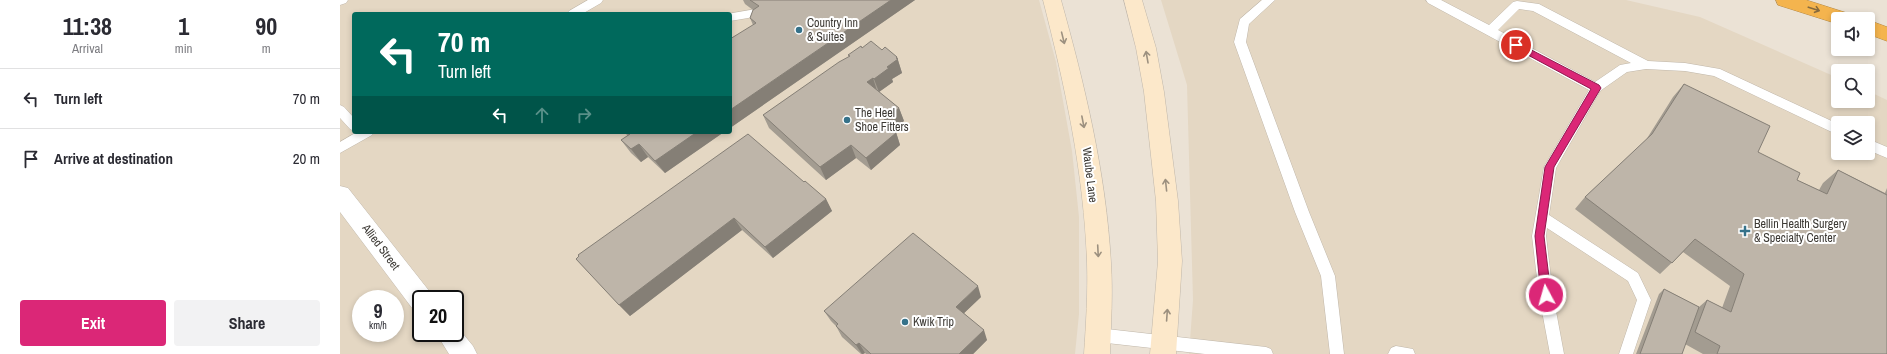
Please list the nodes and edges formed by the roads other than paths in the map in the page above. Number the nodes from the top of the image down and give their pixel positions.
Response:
1 (574, 0) edge
2 (597, 0) edge
3 (1052, 0) edge
4 (1133, 0) edge
5 (1269, 0) edge
6 (1432, 0) edge
7 (1785, 0) edge
8 (583, 8) junction
9 (576, 12) edge
10 (756, 13) edge
11 (1831, 15) edge
12 (732, 17) edge
13 (1875, 30) edge
14 (1490, 31) junction
15 (1887, 34) edge
16 (1646, 65) junction
17 (1596, 88) junction
18 (340, 110) edge
19 (352, 123) edge
20 (1831, 127) edge
21 (358, 134) edge
22 (340, 148) edge
23 (1875, 148) edge
24 (1887, 154) edge
25 (340, 195) edge
26 (1542, 217) junction
27 (413, 290) edge
28 (455, 342) edge
29 (1097, 344) edge
30 (1164, 348) edge
31 (464, 354) edge
32 (1266, 354) edge
33 (1337, 354) edge
34 (1395, 354) edge
35 (1408, 354) edge
36 (1557, 354) edge
37 (1626, 354) edge

1 - 8 lane
2 - 8 lane
3 -> 29 main road, Waube Lane
30 -> 4 main road
5 - 33 lane
6 - 14 lane
7 -> 11 highway
8 - 9 lane
10 - 12 lane
13 - 15 highway
14 - 16 lane
14 - 17 lane
16 - 17 lane
16 - 20 lane
17 - 26 lane
18 - 19 lane
21 - 22 lane
23 - 24 lane
25 - 27 street, Allied Street
26 - 36 lane
26 - 37 lane
28 - 31 street
29 - 30 lane
30 - 32 lane
34 - 35 lane

